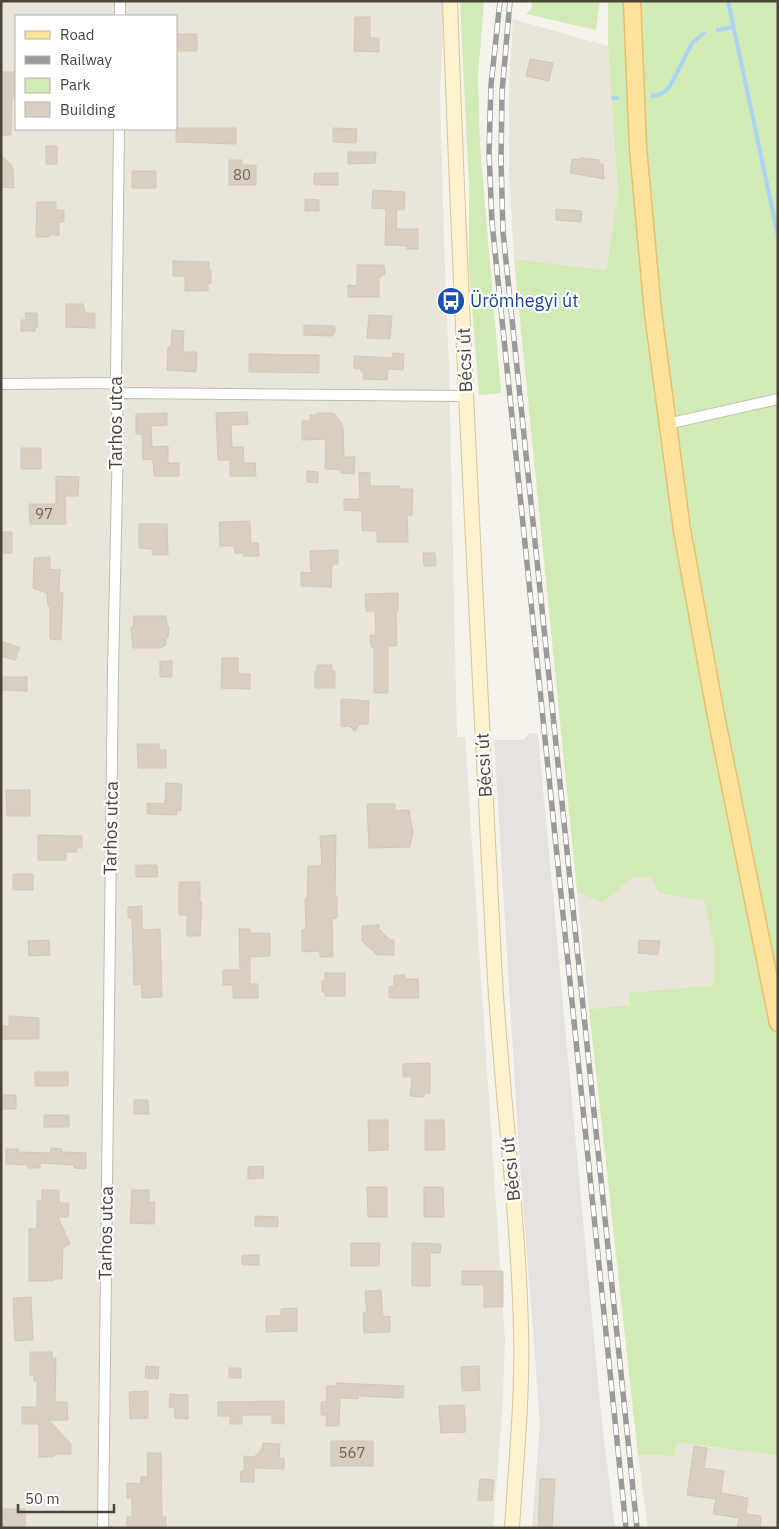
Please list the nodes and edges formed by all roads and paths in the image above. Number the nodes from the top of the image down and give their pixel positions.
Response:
1 (120, 1) edge
2 (450, 1) edge
3 (632, 1) edge
4 (120, 15) edge
5 (119, 130) edge
6 (1, 384) edge
7 (116, 388) junction
8 (466, 396) junction
9 (778, 399) edge
10 (667, 424) junction
11 (778, 1023) edge
12 (103, 1528) edge
13 (512, 1528) edge

1 - 4 street
2 - 8 street, Bécsi út
3 - 10 main road
5 - 7 street, Tarhos utca
6 - 7 street
7 - 8 street
7 - 12 street, Tarhos utca
8 - 13 street, Bécsi út
9 - 10 street
10 - 11 main road

